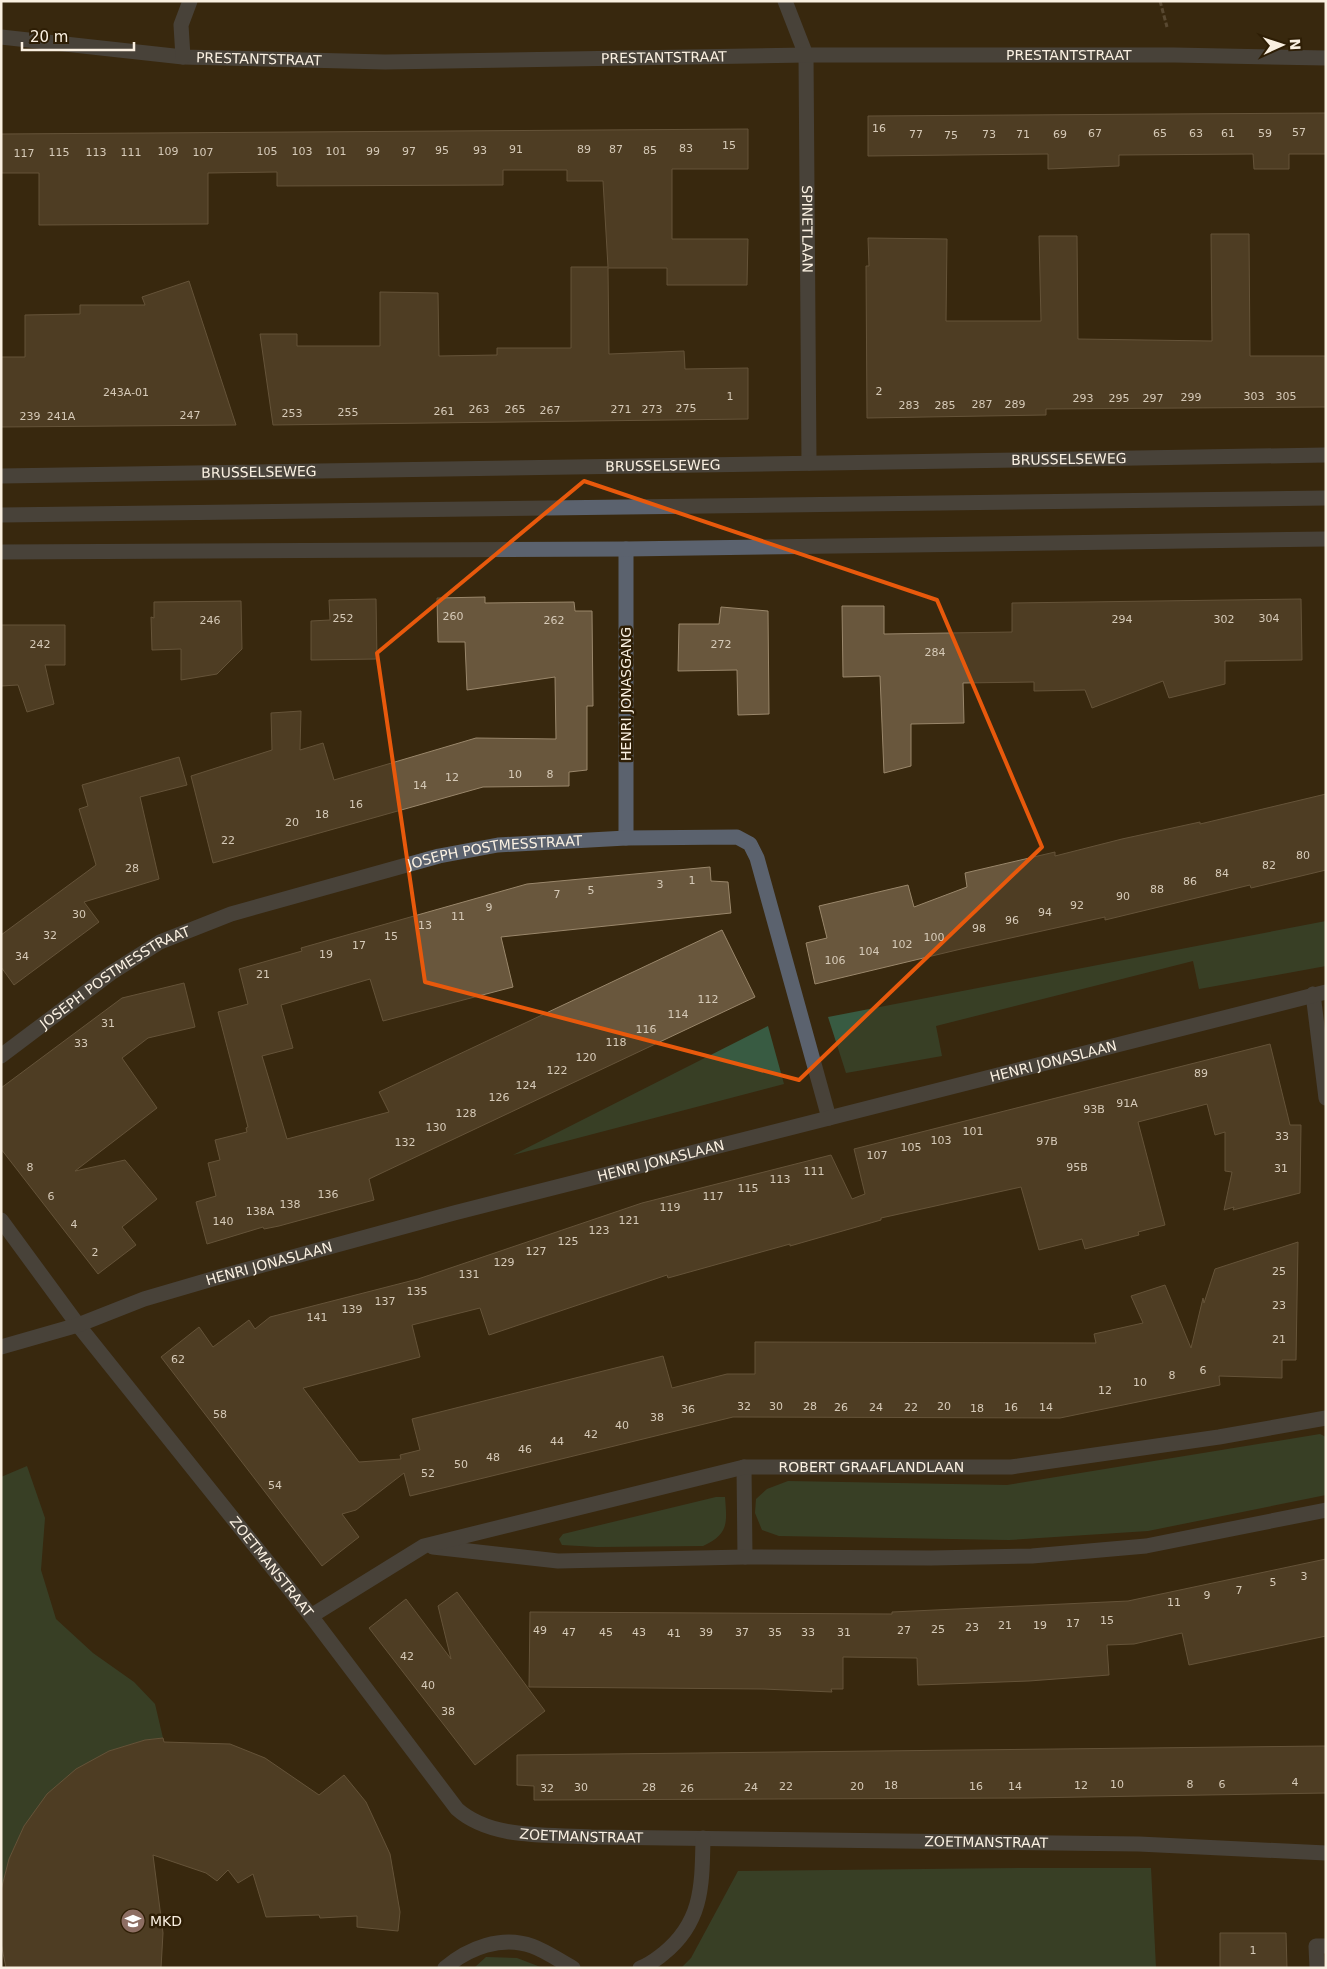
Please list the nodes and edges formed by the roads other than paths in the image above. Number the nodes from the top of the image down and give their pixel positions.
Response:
1 (190, 1) edge
2 (785, 1) edge
3 (1, 37) edge
4 (806, 54) junction
5 (183, 56) junction
6 (1326, 58) edge
7 (1326, 456) edge
8 (809, 462) junction
9 (1, 476) edge
10 (1326, 498) edge
11 (1, 515) edge
12 (1326, 539) edge
13 (626, 549) junction
14 (1, 552) edge
15 (626, 838) junction
16 (1319, 993) edge
17 (1, 1056) edge
18 (1326, 1098) edge
19 (829, 1118) junction
20 (1, 1220) edge
21 (78, 1325) junction
22 (1, 1348) edge
23 (1326, 1418) edge
24 (744, 1468) junction
25 (1326, 1510) edge
26 (424, 1546) junction
27 (744, 1557) junction
28 (311, 1616) junction
29 (703, 1838) junction
30 (1326, 1853) edge
31 (1326, 1946) edge
32 (445, 1968) edge
33 (573, 1968) edge
34 (640, 1968) edge
35 (1317, 1968) edge

1 - 5 street
2 - 4 street, SPINETLAAN
3 - 5 street, PRESTANTSTRAAT
4 - 5 street, PRESTANTSTRAAT
4 - 6 street, PRESTANTSTRAAT
4 - 8 street, SPINETLAAN
7 - 8 street, BRUSSELSEWEG
8 - 9 street, BRUSSELSEWEG
10 - 11 street
12 - 13 street
13 - 14 street
13 - 15 street, HENRI JONASGANG
15 - 17 street, JOSEPH POSTMESSTRAAT
15 - 19 street, JOSEPH POSTMESSTRAAT
16 - 18 street
16 - 19 street, HENRI JONASLAAN
19 - 21 street, HENRI JONASLAAN
20 - 21 street, ZOETMANSTRAAT
21 - 22 street, HENRI JONASLAAN
21 - 28 street, ZOETMANSTRAAT
23 - 24 street, ROBERT GRAAFLANDLAAN
24 - 26 street, ROBERT GRAAFLANDLAAN
24 - 27 street
25 - 27 street
26 - 27 street
26 - 28 street, ROBERT GRAAFLANDLAAN
28 - 29 street, ZOETMANSTRAAT
29 - 30 street, ZOETMANSTRAAT
29 - 34 street
31 - 35 street
32 - 33 street

